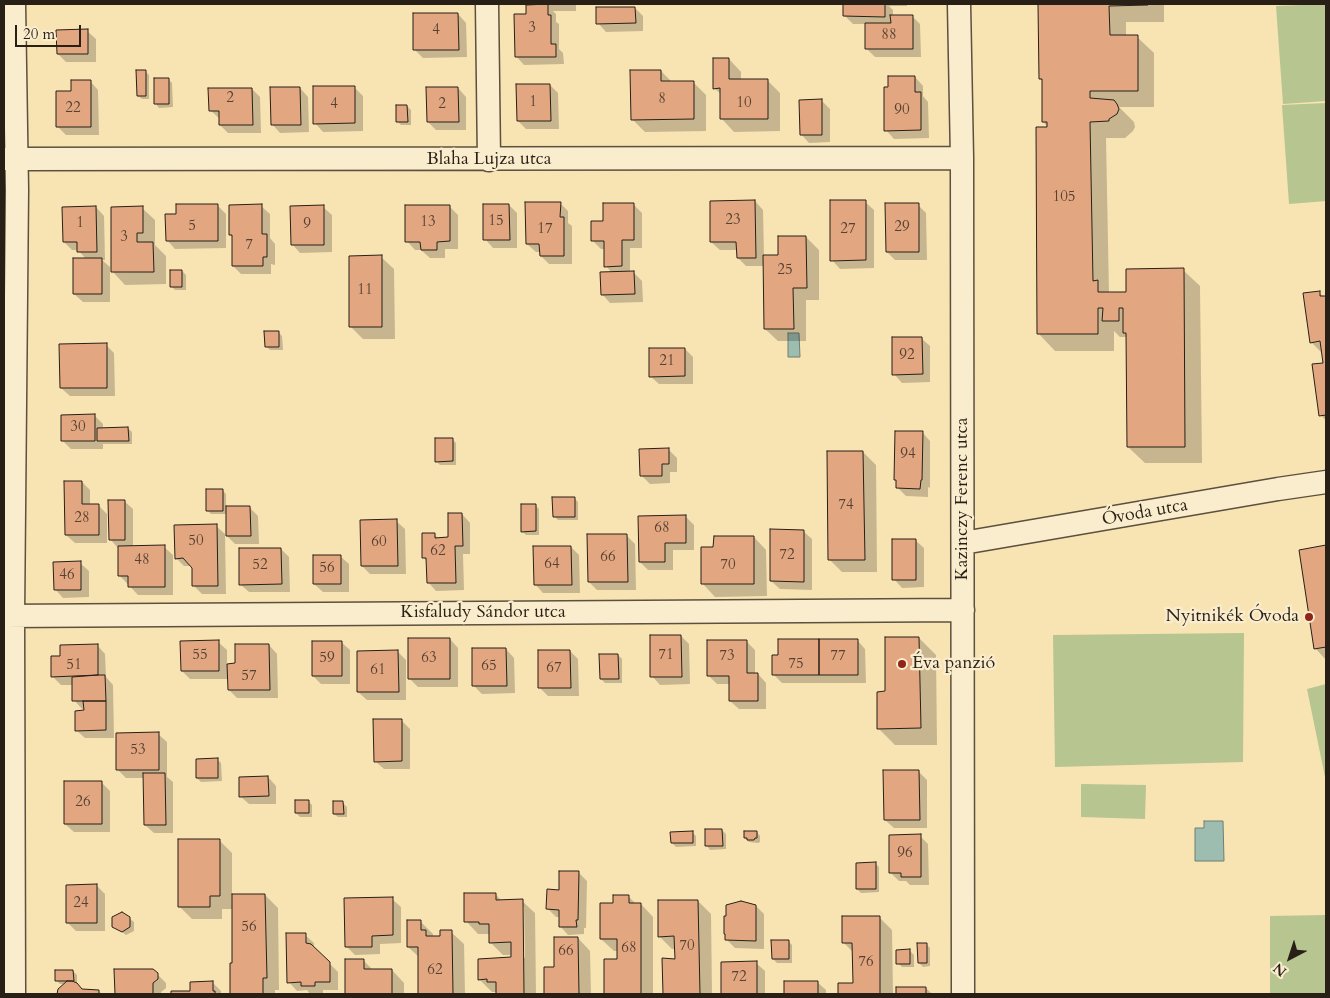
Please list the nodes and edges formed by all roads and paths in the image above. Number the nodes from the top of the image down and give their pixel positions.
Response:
1 (14, 4) edge
2 (487, 4) edge
3 (960, 4) edge
4 (962, 158) junction
5 (10, 159) edge
6 (489, 160) junction
7 (1326, 482) edge
8 (963, 544) junction
9 (963, 610) junction
10 (8, 616) edge
11 (14, 994) edge
12 (963, 994) edge

1 - 5 street
2 - 6 street
3 - 4 street, Kazinczy Ferenc utca
4 - 6 street, Blaha Lujza utca
4 - 8 street, Kazinczy Ferenc utca
5 - 6 street, Blaha Lujza utca
5 - 10 street
7 - 8 street, Óvoda utca
8 - 9 street, Kazinczy Ferenc utca
9 - 10 street, Kisfaludy Sándor utca
9 - 12 street, Kazinczy Ferenc utca
10 - 11 street

